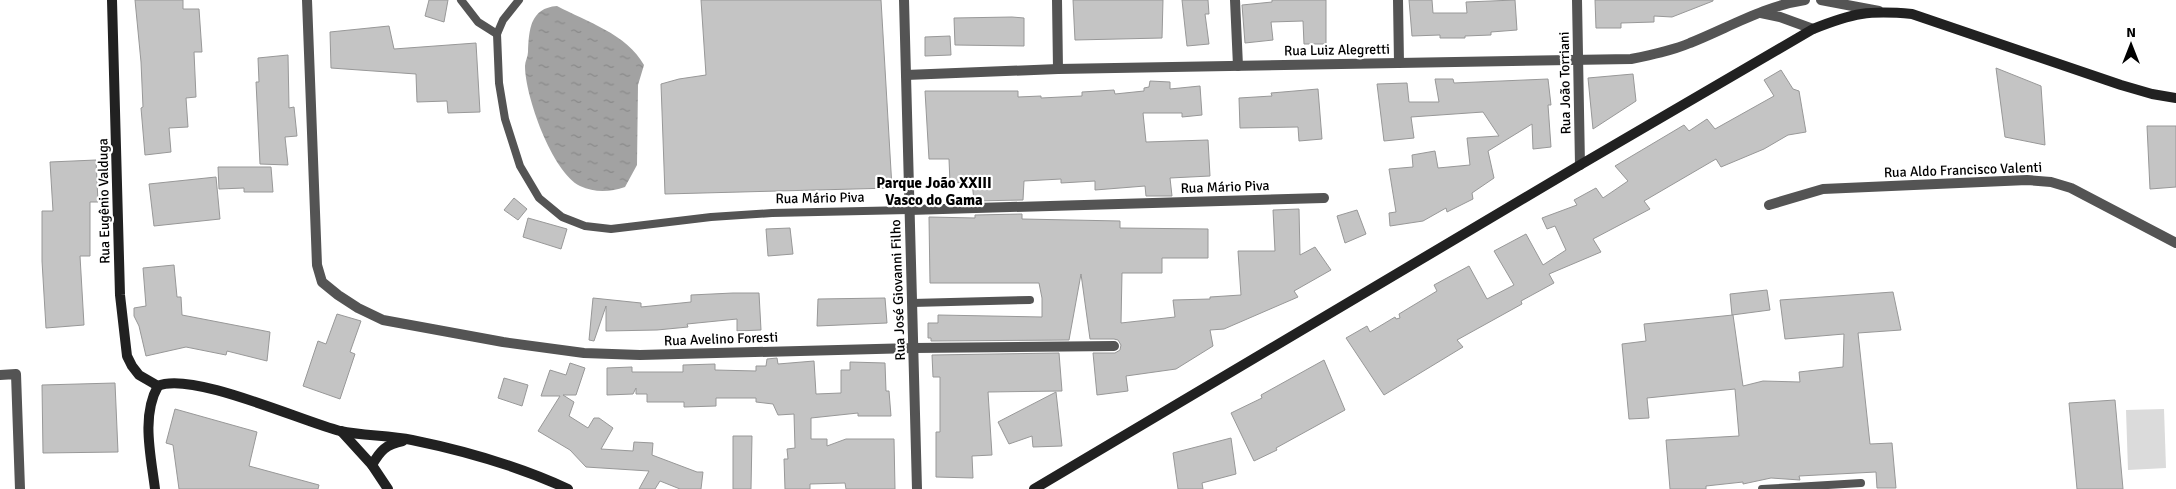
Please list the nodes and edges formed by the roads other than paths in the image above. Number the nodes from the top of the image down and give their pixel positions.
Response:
1 (112, 0) edge
2 (307, 0) edge
3 (461, 0) edge
4 (519, 0) edge
5 (904, 0) edge
6 (1057, 0) edge
7 (1235, 0) edge
8 (1398, 0) edge
9 (1577, 0) edge
10 (1804, 0) edge
11 (1821, 0) edge
12 (1879, 11) junction
13 (1761, 13) junction
14 (1813, 29) junction
15 (496, 34) junction
16 (1578, 61) junction
17 (1399, 63) junction
18 (1238, 66) junction
19 (1058, 69) junction
20 (906, 75) junction
21 (2176, 98) edge
22 (1580, 165) junction
23 (1324, 198) dead end
24 (1769, 205) dead end
25 (909, 210) junction
26 (2176, 243) edge
27 (1030, 300) dead end
28 (912, 303) junction
29 (1114, 346) dead end
30 (914, 348) junction
31 (0, 375) edge
32 (158, 386) junction
33 (341, 431) junction
34 (411, 440) junction
35 (372, 465) junction
36 (1861, 483) dead end
37 (20, 489) edge
38 (155, 489) edge
39 (388, 489) edge
40 (568, 489) edge
41 (917, 489) edge
42 (1034, 489) edge
43 (1762, 489) edge

1 - 32 main road, Rua Eugênio Valduga
2 - 30 street, Rua Avelino Foresti
3 - 15 lane
4 - 15 lane
5 - 20 street, Rua José Giovanni Filho
6 - 19 street
7 - 18 street
8 - 17 street
9 - 16 street, Rua João Torriani
10 - 13 street, Rua Luiz Alegretti
11 - 12 street
12 - 14 main road
12 - 21 main road
13 - 14 street
13 - 16 street, Rua Luiz Alegretti
14 - 22 main road
15 - 25 lane, Rua Mário Piva
16 - 17 street, Rua Luiz Alegretti
16 - 22 street, Rua João Torriani
17 - 18 street, Rua Luiz Alegretti
18 - 19 street, Rua Luiz Alegretti
19 - 20 street, Rua Luiz Alegretti
20 - 25 street, Rua José Giovanni Filho
22 - 42 main road
23 - 25 street, Rua Mário Piva
24 - 26 street, Rua Aldo Francisco Valenti
25 - 28 street, Rua José Giovanni Filho
27 - 28 lane
28 - 30 street, Rua José Giovanni Filho
29 - 30 street, Rua Avelino Foresti
30 - 41 street, Rua José Giovanni Filho
31 - 37 street
32 - 33 main road
32 - 38 main road
33 - 34 main road
33 - 35 main road
34 - 35 main road
34 - 40 main road
35 - 39 main road
36 - 43 lane

